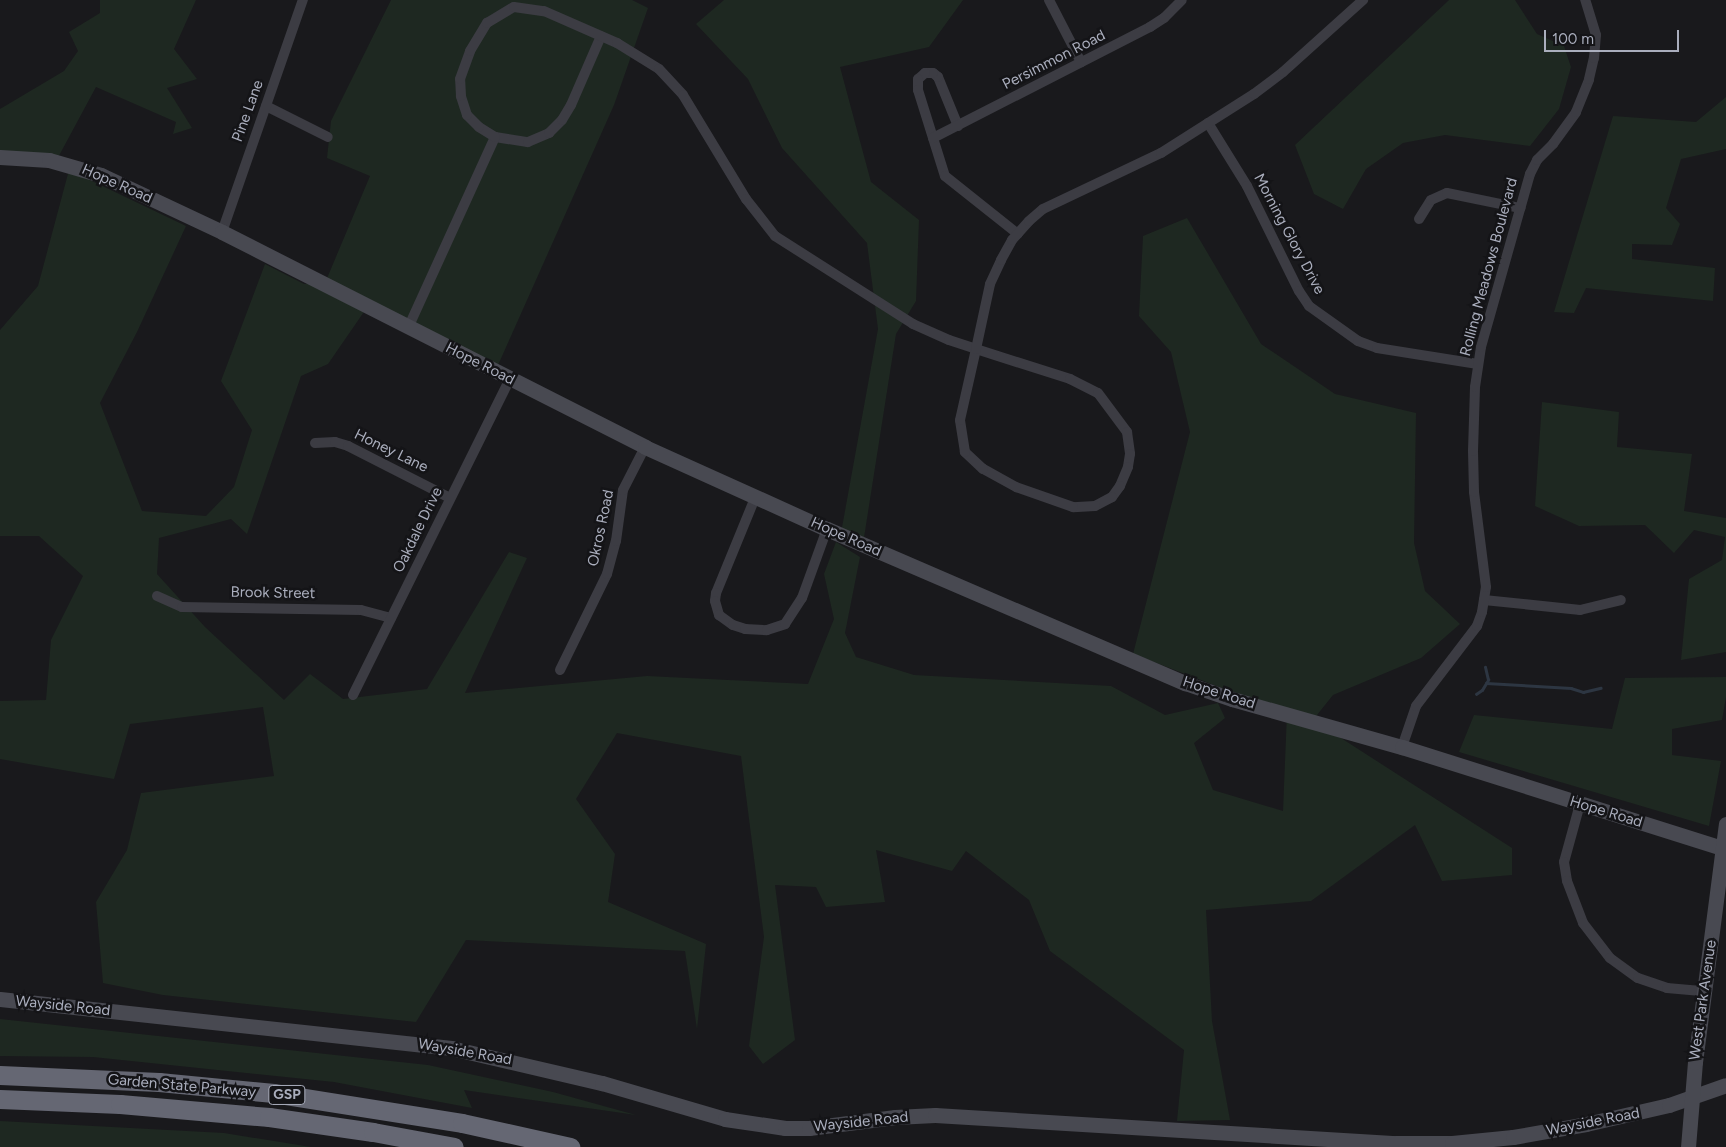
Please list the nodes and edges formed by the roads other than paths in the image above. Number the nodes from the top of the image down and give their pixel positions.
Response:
1 (303, 0) edge
2 (1049, 0) edge
3 (1182, 0) edge
4 (1363, 0) edge
5 (1585, 0) edge
6 (601, 36) junction
7 (1082, 62) junction
8 (266, 106) junction
9 (1208, 123) junction
10 (958, 126) junction
11 (328, 137) dead end
12 (495, 137) junction
13 (934, 138) junction
14 (0, 157) edge
15 (1520, 208) junction
16 (1419, 219) dead end
17 (222, 232) junction
18 (1018, 234) junction
19 (408, 328) junction
20 (976, 348) junction
21 (1478, 364) junction
22 (510, 379) junction
23 (315, 443) dead end
24 (645, 447) junction
25 (450, 498) junction
26 (755, 498) junction
27 (827, 529) junction
28 (156, 596) dead end
29 (1484, 600) junction
30 (1621, 600) dead end
31 (391, 618) junction
32 (560, 670) dead end
33 (353, 695) dead end
34 (1402, 747) junction
35 (1580, 804) junction
36 (1726, 824) edge
37 (1725, 848) edge
38 (1704, 991) junction
39 (0, 999) edge
40 (0, 1075) edge
41 (1726, 1085) edge
42 (1691, 1097) junction
43 (0, 1099) edge
44 (1287, 1142) edge
45 (454, 1147) edge
46 (570, 1147) edge
47 (1688, 1147) edge

1 - 8 street, Pine Lane
2 - 7 street
3 - 7 street, Persimmon Road
4 - 9 street
5 - 15 street, Rolling Meadows Boulevard
6 - 12 street
6 - 12 street
6 - 20 street
7 - 10 street, Persimmon Road
8 - 11 street
8 - 17 street, Pine Lane
9 - 18 street
9 - 21 street, Morning Glory Drive
10 - 13 street, Persimmon Road
10 - 13 street
12 - 19 street
13 - 18 street
14 - 17 street, Hope Road
15 - 16 street
15 - 21 street, Rolling Meadows Boulevard
17 - 19 street, Hope Road
18 - 20 street
19 - 22 street, Hope Road
20 - 20 street
21 - 29 street, Rolling Meadows Boulevard
22 - 24 street, Hope Road
22 - 25 street, Oakdale Drive
23 - 25 street, Honey Lane
24 - 26 street, Hope Road
24 - 32 street, Okros Road
25 - 31 street, Oakdale Drive
26 - 27 street, Hope Road
26 - 27 street
27 - 34 street, Hope Road
28 - 31 street, Brook Street
29 - 30 street
29 - 34 street, Rolling Meadows Boulevard
31 - 33 street, Oakdale Drive
34 - 35 street, Hope Road
35 - 37 street, Hope Road
35 - 38 street
36 - 37 street, West Park Avenue
37 - 38 street, West Park Avenue
38 - 42 street, West Park Avenue
39 - 44 street, Wayside Road
40 - 46 highway, Garden State Parkway / GSP
41 - 42 street, Wayside Road
42 - 44 street, Wayside Road
42 - 47 street, West Park Avenue
43 - 45 highway, Garden State Parkway / GSP

